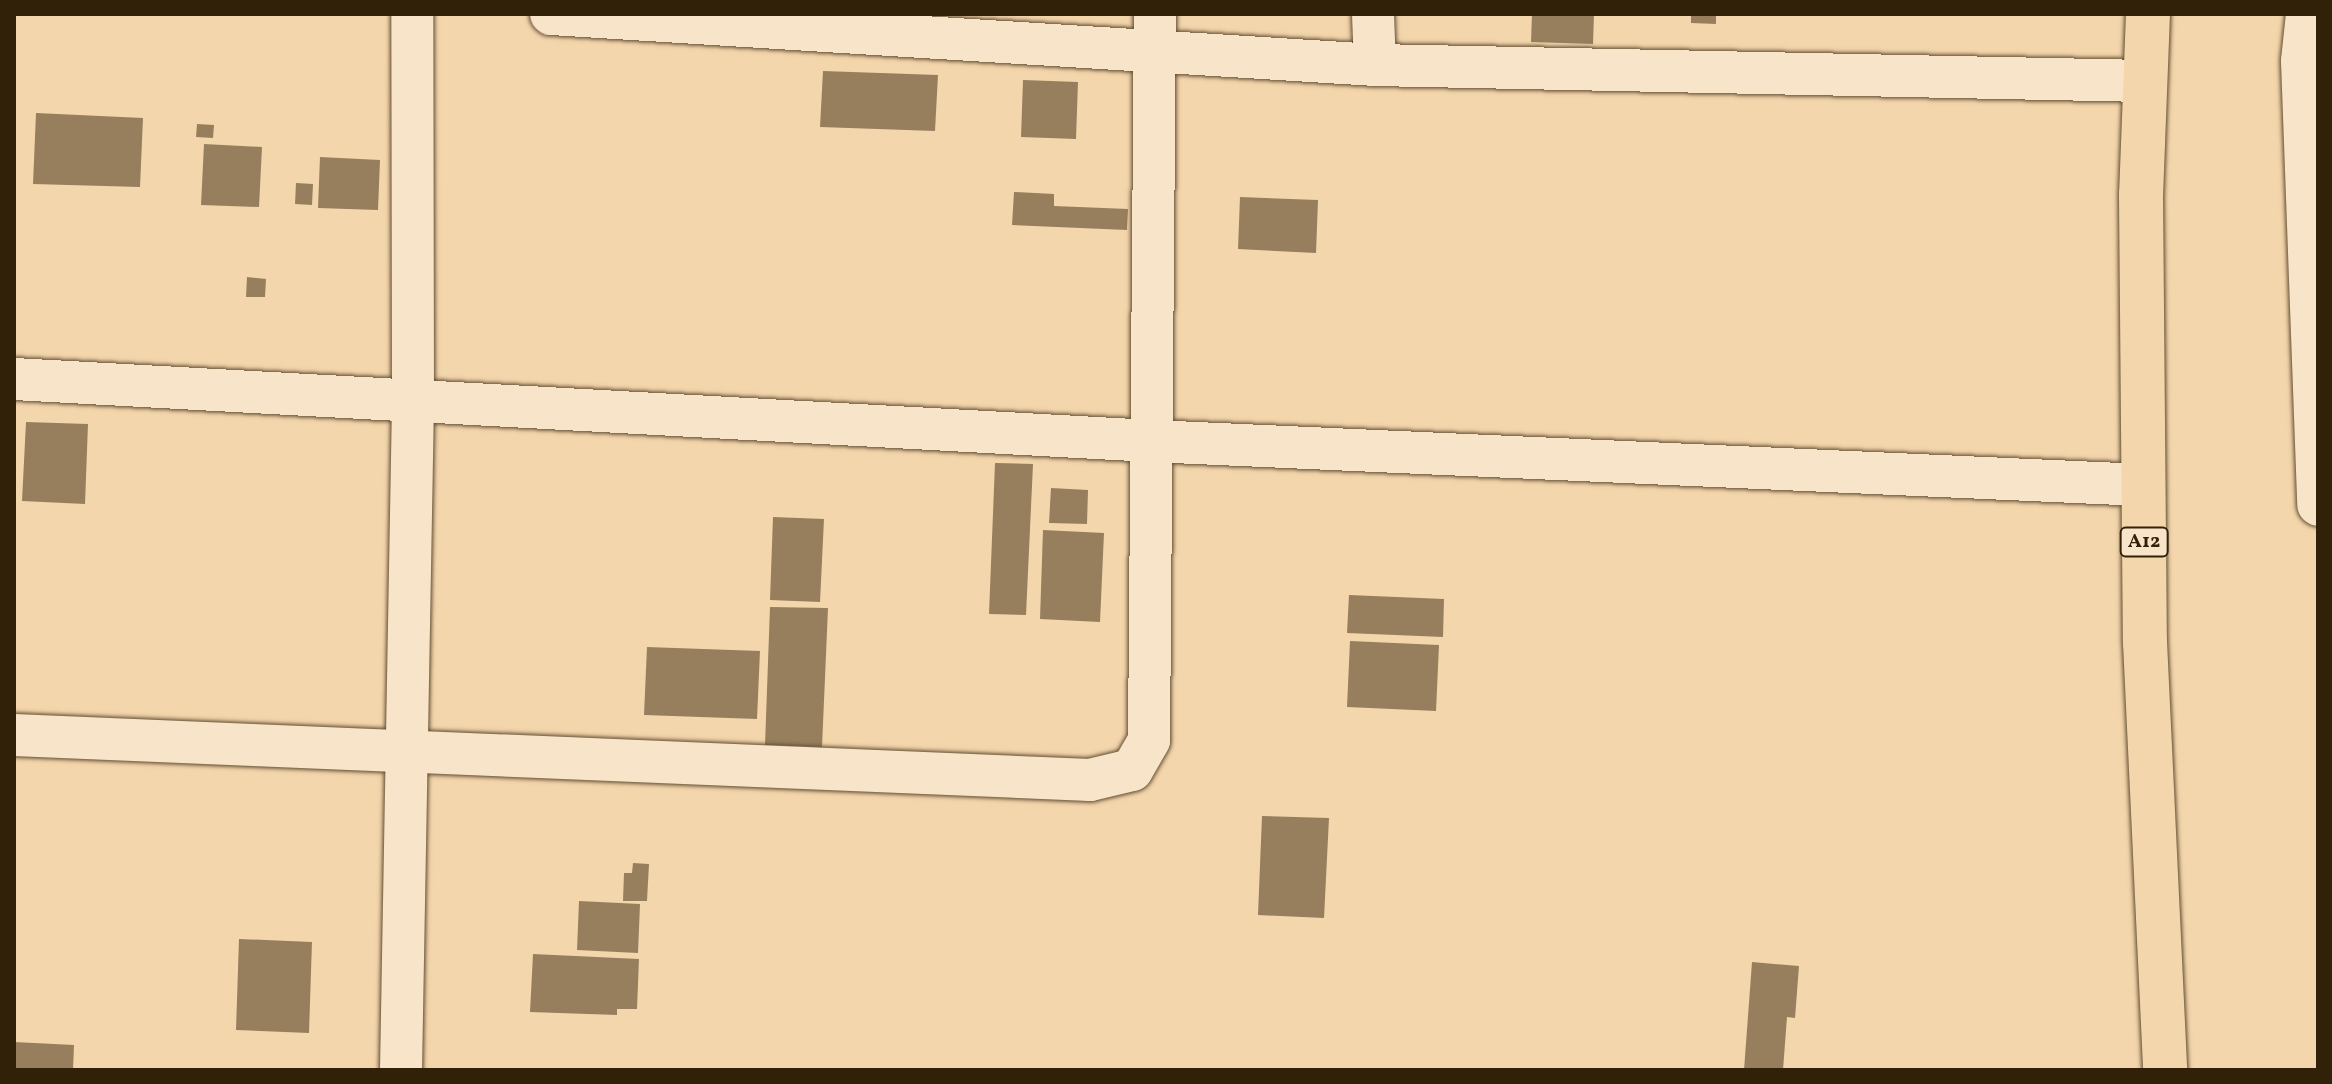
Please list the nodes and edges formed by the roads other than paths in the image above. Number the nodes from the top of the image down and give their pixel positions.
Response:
1 (412, 14) edge
2 (551, 14) edge
3 (1373, 14) edge
4 (2148, 14) edge
5 (2307, 14) edge
6 (755, 21) edge
7 (1154, 33) edge
8 (1375, 65) junction
9 (2145, 81) junction
10 (14, 379) edge
11 (413, 401) junction
12 (1151, 441) junction
13 (2143, 485) junction
14 (2318, 505) edge
15 (14, 735) edge
16 (408, 750) junction
17 (401, 1070) edge
18 (2165, 1070) edge

1 - 11 street
2 - 6 street
3 - 8 street
4 - 9 main road, A12
5 - 14 street
6 - 7 street
7 - 8 street
7 - 12 street
8 - 9 street
9 - 13 main road, A12
10 - 11 street
11 - 12 street
11 - 16 street
12 - 13 street
12 - 16 street
13 - 18 main road, A12
15 - 16 street
16 - 17 street

